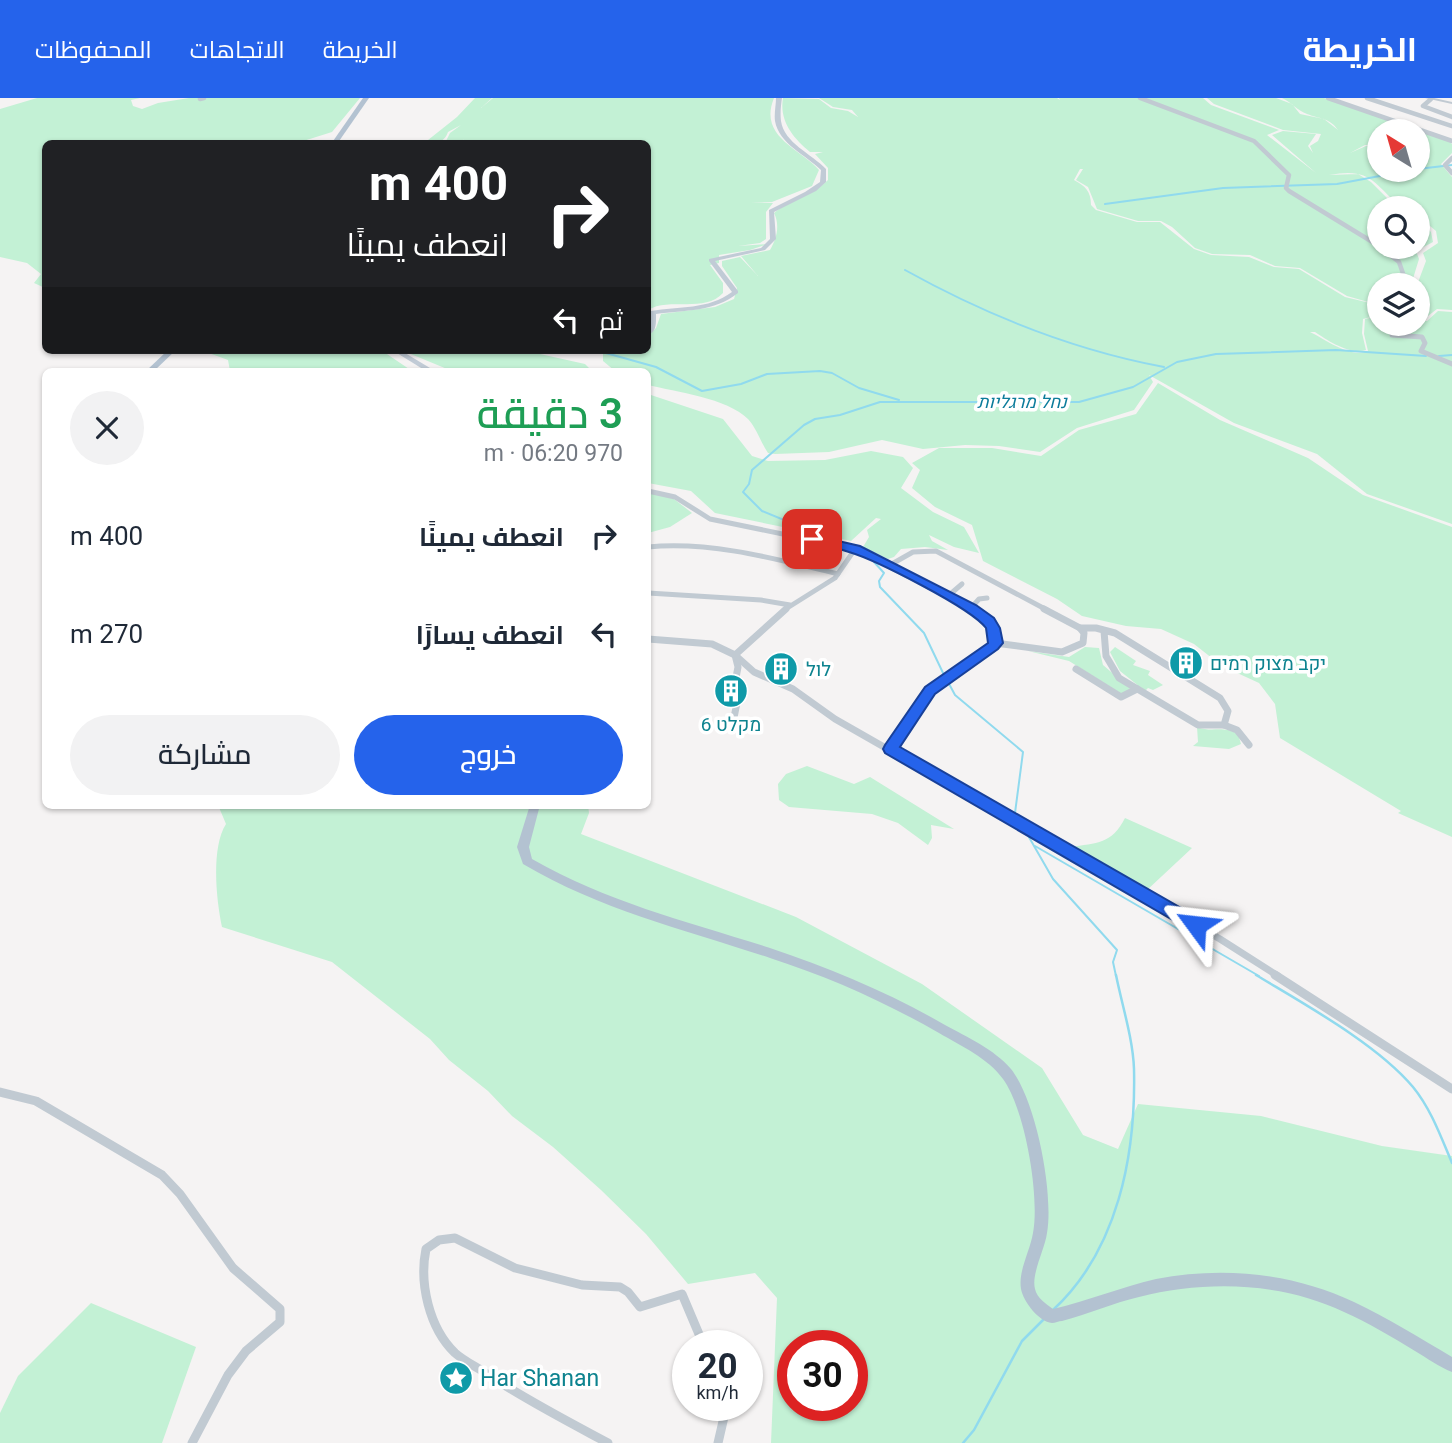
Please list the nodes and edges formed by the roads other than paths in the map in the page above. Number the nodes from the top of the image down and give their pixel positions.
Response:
1 (366, 98) edge
2 (779, 98) edge
3 (1140, 98) edge
4 (1328, 98) edge
5 (1367, 98) edge
6 (1429, 99) edge
7 (1452, 103) edge
8 (1452, 117) edge
9 (1452, 126) edge
10 (337, 140) edge
11 (1452, 141) edge
12 (1452, 158) edge
13 (1452, 173) edge
14 (1367, 238) edge
15 (651, 330) edge
16 (1407, 336) edge
17 (168, 354) edge
18 (402, 354) edge
19 (1452, 364) edge
20 (153, 368) edge
21 (426, 368) edge
22 (651, 492) edge
23 (651, 548) edge
24 (855, 549) junction
25 (890, 565) junction
26 (838, 574) junction
27 (962, 584) dead end
28 (651, 593) edge
29 (948, 596) junction
30 (987, 598) dead end
31 (790, 606) junction
32 (971, 608) junction
33 (1080, 628) junction
34 (1104, 631) junction
35 (651, 639) edge
36 (995, 643) junction
37 (735, 655) junction
38 (1076, 669) dead end
39 (1136, 688) junction
40 (1224, 725) junction
41 (732, 727) dead end
42 (1249, 745) dead end
43 (891, 749) junction
44 (534, 809) edge
45 (1452, 1089) edge
46 (0, 1092) edge
47 (697, 1330) edge
48 (1452, 1365) edge
49 (723, 1421) edge
50 (192, 1443) edge
51 (608, 1443) edge
52 (718, 1443) edge

1 - 10 main road
2 - 15 main road
3 - 14 street
4 - 11 street
5 - 9 street
6 - 7 street
6 - 8 street
12 - 13 street
16 - 19 street
17 - 20 main road
18 - 21 main road
22 - 24 street
23 - 26 street
24 - 25 street
24 - 26 street
25 - 29 street
25 - 33 street
26 - 31 street
27 - 29 street
28 - 31 street
29 - 32 street
30 - 32 street
31 - 37 street
32 - 36 street
33 - 34 street
33 - 36 street
34 - 39 street
34 - 40 street
35 - 37 street
36 - 43 street
37 - 41 street
37 - 43 street
38 - 39 street
39 - 40 street
40 - 42 street
43 - 45 street
44 - 48 main road
46 - 50 street
47 - 51 street
49 - 52 street

